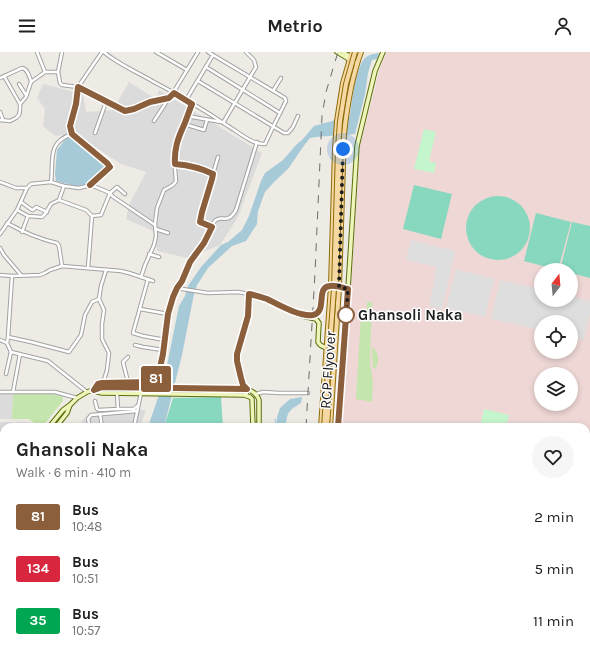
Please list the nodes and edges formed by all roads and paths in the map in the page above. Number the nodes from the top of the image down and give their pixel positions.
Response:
1 (37, 52) edge
2 (62, 52) edge
3 (103, 52) edge
4 (156, 52) edge
5 (198, 52) edge
6 (208, 52) edge
7 (246, 52) edge
8 (337, 52) edge
9 (343, 52) edge
10 (357, 52) edge
11 (383, 52) edge
12 (213, 55) junction
13 (350, 59) junction
14 (357, 62) junction
15 (206, 67) junction
16 (187, 70) junction
17 (45, 72) junction
18 (58, 72) junction
19 (4, 76) junction
20 (250, 77) junction
21 (0, 78) edge
22 (281, 78) dead end
23 (198, 81) junction
24 (31, 82) junction
25 (20, 84) dead end
26 (78, 87) junction
27 (243, 90) junction
28 (273, 91) junction
29 (174, 93) junction
30 (26, 96) junction
31 (169, 98) junction
32 (186, 100) junction
33 (106, 102) junction
34 (235, 103) junction
35 (20, 104) junction
36 (192, 104) junction
37 (0, 112) edge
38 (280, 113) junction
39 (187, 116) junction
40 (298, 116) dead end
41 (2, 120) edge
42 (207, 120) junction
43 (154, 121) dead end
44 (223, 123) junction
45 (184, 124) junction
46 (273, 127) junction
47 (95, 133) dead end
48 (72, 134) junction
49 (257, 142) junction
50 (218, 157) dead end
51 (175, 164) junction
52 (213, 174) junction
53 (0, 182) edge
54 (51, 182) junction
55 (90, 185) junction
56 (64, 186) junction
57 (27, 188) junction
58 (111, 194) junction
59 (125, 194) dead end
60 (59, 200) junction
61 (21, 202) junction
62 (16, 210) junction
63 (46, 212) junction
64 (28, 216) junction
65 (92, 216) junction
66 (7, 223) junction
67 (155, 225) junction
68 (212, 227) junction
69 (156, 229) junction
70 (22, 232) junction
71 (168, 233) dead end
72 (0, 234) edge
73 (0, 248) edge
74 (149, 254) junction
75 (160, 257) dead end
76 (62, 266) junction
77 (88, 268) junction
78 (106, 270) junction
79 (0, 275) edge
80 (12, 276) junction
81 (21, 276) junction
82 (141, 277) junction
83 (148, 279) junction
84 (153, 281) dead end
85 (331, 286) junction
86 (339, 287) junction
87 (176, 288) junction
88 (348, 289) junction
89 (249, 294) junction
90 (99, 298) junction
91 (140, 309) junction
92 (168, 314) junction
93 (299, 314) junction
94 (8, 337) junction
95 (165, 340) junction
96 (0, 341) edge
97 (7, 343) junction
98 (135, 345) dead end
99 (327, 347) junction
100 (335, 348) junction
101 (163, 350) junction
102 (11, 352) junction
103 (20, 354) junction
104 (128, 357) dead end
105 (6, 374) dead end
106 (128, 382) junction
107 (102, 383) junction
108 (148, 388) junction
109 (247, 389) junction
110 (94, 390) junction
111 (0, 392) edge
112 (13, 392) junction
113 (87, 392) junction
114 (117, 393) junction
115 (141, 393) junction
116 (308, 393) dead end
117 (148, 394) junction
118 (256, 394) junction
119 (246, 395) junction
120 (77, 398) junction
121 (95, 401) dead end
122 (138, 402) dead end
123 (70, 405) junction
124 (118, 409) junction
125 (137, 411) junction
126 (100, 414) junction
127 (52, 423) edge
128 (59, 423) edge
129 (89, 423) edge
130 (101, 423) edge
131 (135, 423) edge
132 (253, 423) edge
133 (259, 423) edge
134 (326, 423) edge
135 (326, 423) edge
136 (326, 423) edge
137 (338, 423) edge

1 - 17 street
2 - 18 street
3 - 26 street
3 - 29 street
4 - 16 street
5 - 16 street
6 - 12 street
7 - 20 street
8 - 13 street
9 - 13 street
10 - 13 main road
10 - 14 main road
10 - 134 main road, RCP Flyover, bridge
11 - 88 street
12 - 15 street
12 - 20 street
13 - 14 street
13 - 85 main road
14 - 86 main road
15 - 23 street
15 - 27 street
16 - 29 street
17 - 18 street
17 - 24 street
18 - 26 street
19 - 21 street
19 - 24 street
19 - 35 street
20 - 27 street
20 - 28 street
22 - 28 street
23 - 32 street
23 - 34 street
24 - 30 street
25 - 30 street
26 - 33 street
26 - 48 street
27 - 34 street
27 - 38 street
28 - 38 street
29 - 31 street
29 - 32 street
30 - 35 street
31 - 33 street
31 - 43 street
32 - 36 street
33 - 47 street
34 - 44 street
34 - 46 street
35 - 41 street
36 - 39 street
36 - 44 street
37 - 41 street
38 - 46 street
39 - 42 street
39 - 45 street
40 - 46 street
42 - 44 street
42 - 45 street
44 - 49 street
45 - 51 street
46 - 49 street
48 - 54 street
48 - 55 street
49 - 68 street
50 - 52 street
51 - 52 street
51 - 67 street
52 - 68 street
53 - 57 street
54 - 56 street
54 - 57 street
55 - 56 street
55 - 58 street
56 - 60 street
57 - 61 street
58 - 59 street
58 - 65 street
58 - 67 street
60 - 63 street
60 - 65 street
61 - 62 street
61 - 63 street
62 - 64 street
62 - 66 street
63 - 64 street
64 - 70 street
65 - 77 street
66 - 70 street
66 - 72 street
67 - 69 street
68 - 87 street
69 - 71 street
69 - 74 street
70 - 76 street
73 - 81 street
74 - 75 street
74 - 82 street
76 - 77 street
76 - 81 street
77 - 78 street
78 - 82 street
78 - 90 street
79 - 80 street
80 - 81 street
80 - 94 street
82 - 83 street
83 - 84 street
83 - 91 street
85 - 86 street
85 - 93 street
85 - 99 main road
86 - 88 street
86 - 100 main road
87 - 89 street
87 - 92 street
88 - 137 street
89 - 93 street
89 - 109 street
90 - 94 street
90 - 107 street
91 - 92 street
91 - 95 street
92 - 95 street
93 - 99 street
94 - 97 street
95 - 101 street
96 - 97 street
97 - 102 street
98 - 101 street
99 - 100 street
99 - 135 main road
100 - 136 main road
101 - 106 street
102 - 103 street
102 - 105 street
103 - 112 street
103 - 113 street
104 - 106 street
106 - 107 street
107 - 110 street
108 - 109 street
108 - 110 street
108 - 117 street
109 - 118 street
109 - 119 street
110 - 113 street
110 - 114 street
111 - 112 street
112 - 120 street
113 - 120 street
114 - 115 street
114 - 124 street
115 - 117 street
115 - 125 street
116 - 118 street
117 - 119 street
118 - 133 street
119 - 132 street
120 - 123 street
121 - 124 street
122 - 124 street
123 - 127 street
123 - 128 street
125 - 126 street
125 - 131 street
126 - 129 street
126 - 130 street

